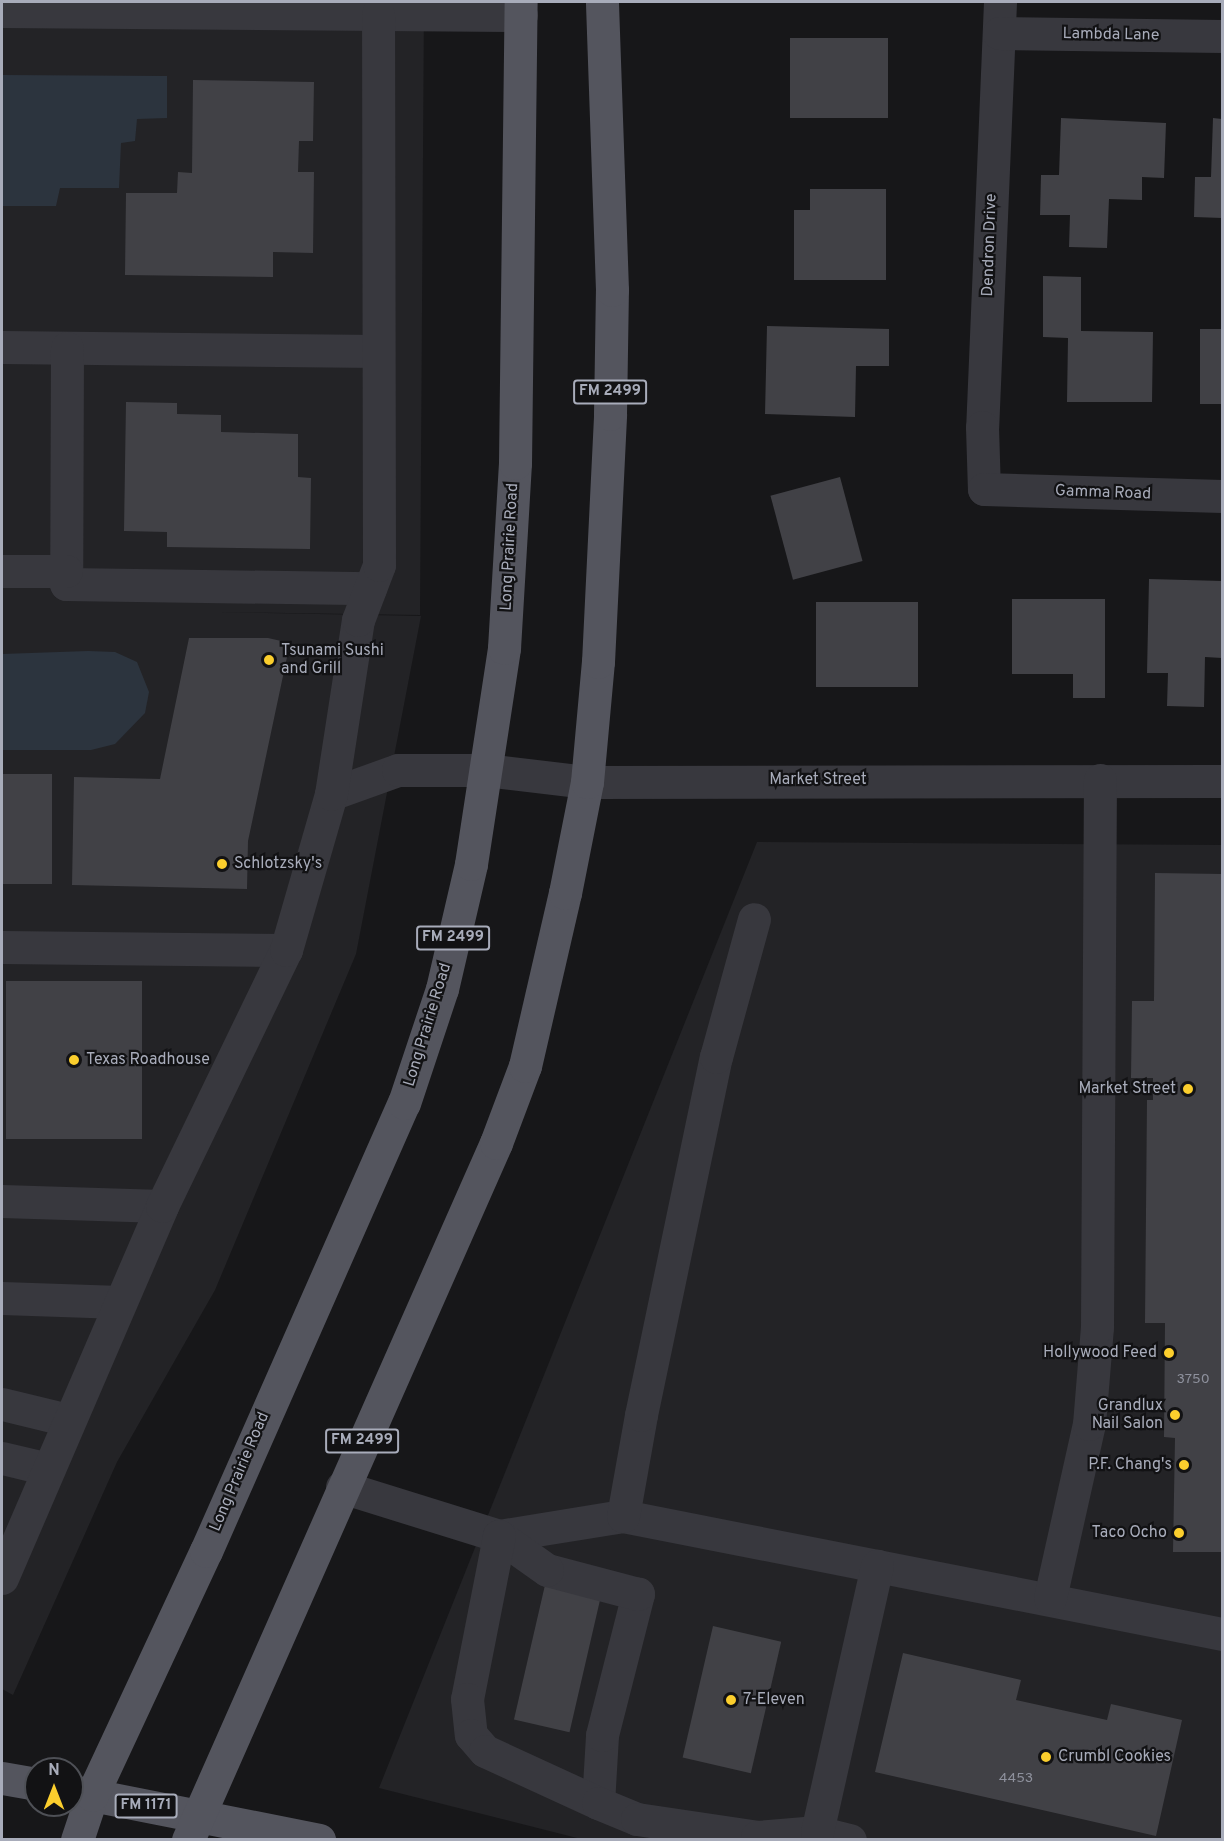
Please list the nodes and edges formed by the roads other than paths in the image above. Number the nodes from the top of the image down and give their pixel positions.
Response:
1 (602, 2) edge
2 (521, 8) edge
3 (358, 10) edge
4 (2, 11) edge
5 (1000, 17) edge
6 (1222, 36) edge
7 (2, 347) edge
8 (67, 348) junction
9 (378, 351) junction
10 (984, 489) joint
11 (1222, 496) edge
12 (2, 571) edge
13 (66, 571) junction
14 (370, 588) junction
15 (486, 770) junction
16 (1100, 780) junction
17 (1222, 780) edge
18 (587, 782) junction
19 (331, 794) junction
20 (754, 919) dead end
21 (2, 947) edge
22 (286, 950) junction
23 (2, 1201) edge
24 (162, 1206) junction
25 (2, 1298) edge
26 (120, 1302) junction
27 (2, 1404) edge
28 (68, 1419) junction
29 (2, 1458) edge
30 (48, 1469) junction
31 (342, 1487) junction
32 (623, 1516) junction
33 (499, 1536) junction
34 (877, 1566) junction
35 (2, 1578) edge
36 (1050, 1598) junction
37 (1222, 1635) edge
38 (2, 1778) edge
39 (24, 1782) edge
40 (84, 1789) edge
41 (84, 1794) edge
42 (598, 1803) junction
43 (79, 1817) edge
44 (194, 1828) edge
45 (637, 1829) edge
46 (817, 1832) junction
47 (77, 1839) edge
48 (319, 1839) edge
49 (850, 1839) edge

1 - 18 main road, FM 2499
2 - 3 street
2 - 15 main road, Long Prairie Road / FM 2499
3 - 4 street
3 - 9 street
5 - 6 street, Lambda Lane
5 - 10 street, Dendron Drive
7 - 8 street
8 - 9 street
8 - 13 street
9 - 14 street
10 - 11 street, Gamma Road
12 - 13 street
13 - 14 street
14 - 19 street
15 - 18 street, Market Street
15 - 19 street, Market Street
15 - 40 main road, Long Prairie Road / FM 2499
16 - 17 street, Market Street
16 - 18 street, Market Street
16 - 36 street
18 - 31 main road, FM 2499
19 - 22 street
20 - 32 street
21 - 22 street
22 - 24 street
23 - 24 street
24 - 26 street
25 - 26 street
26 - 28 street
27 - 28 street
28 - 30 street
29 - 30 street
30 - 35 street
31 - 33 street
31 - 44 main road, FM 2499
32 - 33 street
32 - 34 street
33 - 42 street
33 - 42 street
34 - 36 street
34 - 46 street
36 - 37 street
38 - 39 main road
41 - 44 main road, FM 1171
42 - 45 street
43 - 47 main road, Long Prairie Road / FM 2499
44 - 48 main road, FM 1171
45 - 46 street
46 - 49 street

